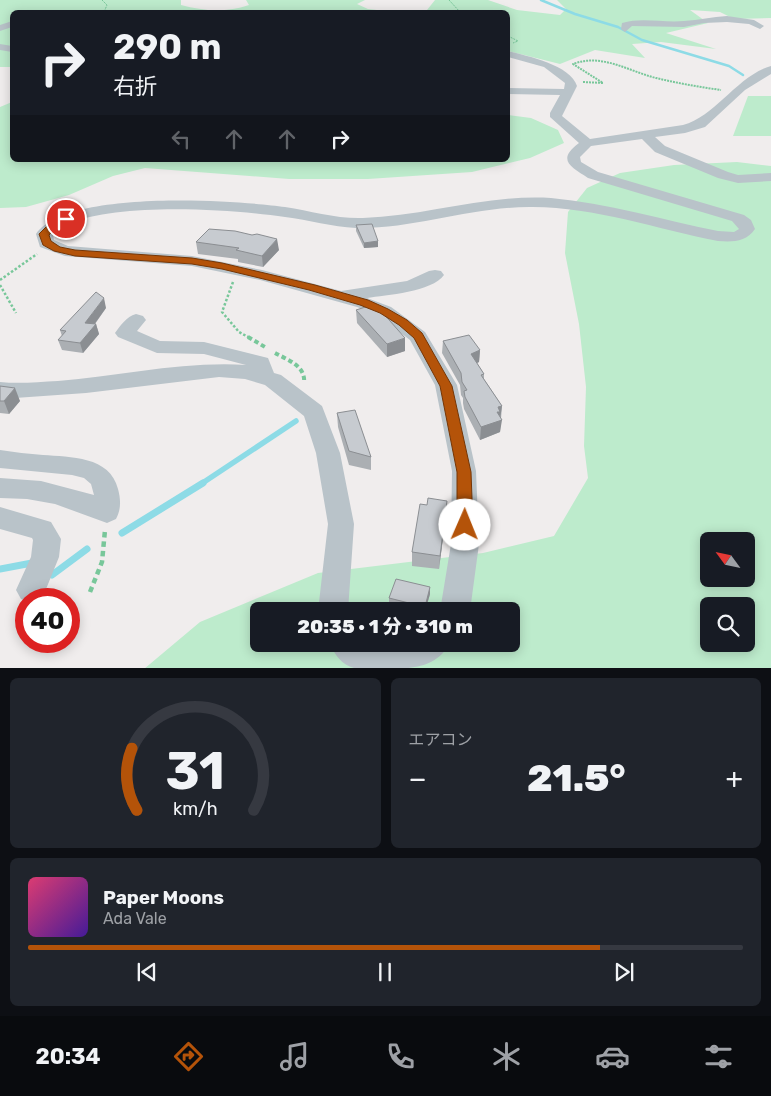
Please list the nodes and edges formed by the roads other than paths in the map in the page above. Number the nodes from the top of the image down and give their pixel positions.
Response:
1 (717, 28) dead end
2 (625, 29) dead end
3 (510, 55) edge
4 (771, 69) edge
5 (569, 87) junction
6 (510, 91) edge
7 (645, 135) junction
8 (587, 143) junction
9 (771, 177) edge
10 (435, 275) dead end
11 (341, 296) junction
12 (136, 320) dead end
13 (264, 377) junction
14 (0, 389) edge
15 (0, 459) edge
16 (0, 488) edge
17 (0, 518) edge
18 (32, 588) edge
19 (334, 602) edge
20 (457, 602) edge
21 (354, 652) edge
22 (423, 652) edge

1 - 2 street
3 - 5 street
4 - 7 street
5 - 6 street
5 - 8 street
7 - 8 street
7 - 9 street
8 - 11 street
10 - 11 street
11 - 20 street
12 - 13 street
13 - 14 street
13 - 19 street
15 - 16 street
17 - 18 street
21 - 22 street

